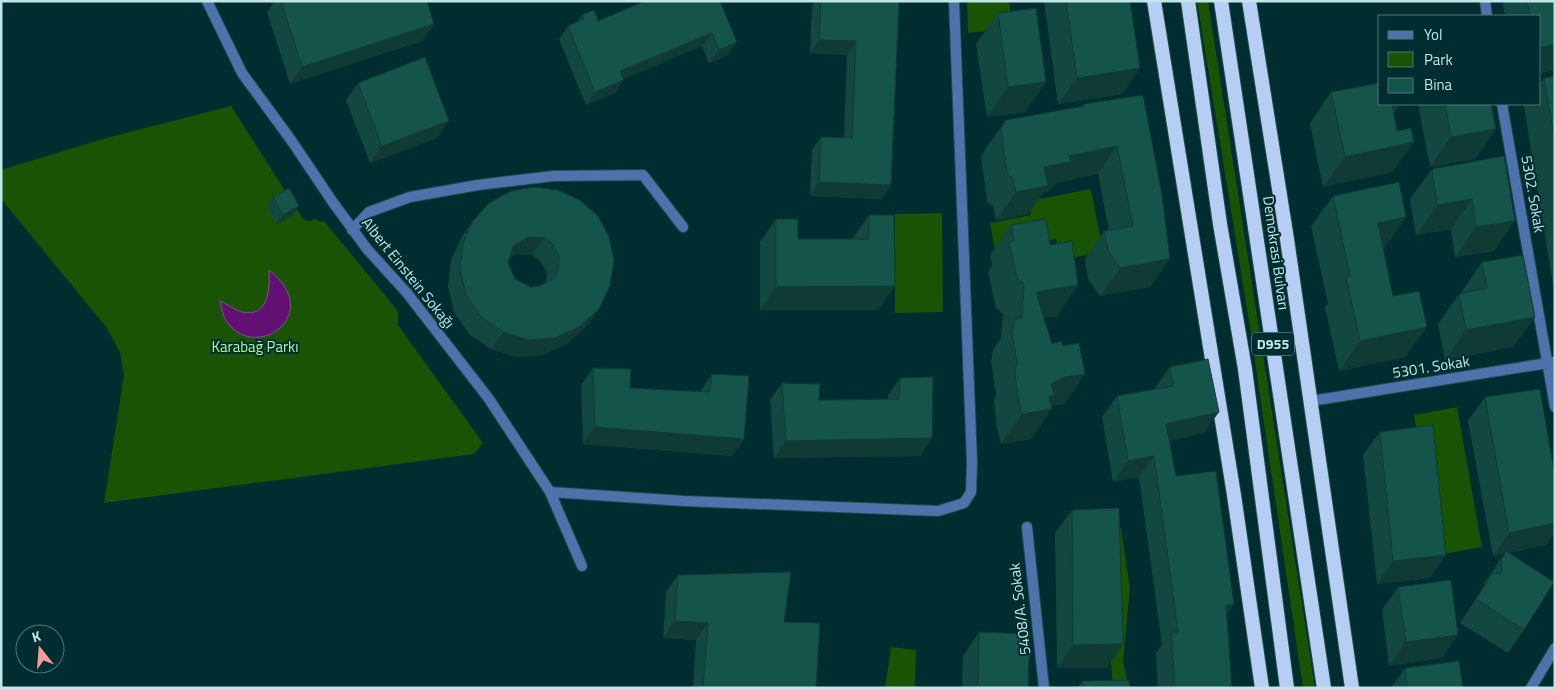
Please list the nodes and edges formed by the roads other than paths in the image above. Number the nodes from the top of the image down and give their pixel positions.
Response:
1 (207, 1) edge
2 (954, 1) edge
3 (1154, 1) edge
4 (1188, 1) edge
5 (1221, 1) edge
6 (1249, 1) edge
7 (1485, 1) edge
8 (1487, 15) edge
9 (1502, 105) edge
10 (683, 226) dead end
11 (352, 230) junction
12 (1551, 362) edge
13 (1311, 401) junction
14 (1555, 408) edge
15 (550, 492) junction
16 (1027, 527) dead end
17 (582, 566) dead end
18 (1555, 648) edge
19 (1044, 688) edge
20 (1262, 688) edge
21 (1287, 688) edge
22 (1324, 688) edge
23 (1352, 688) edge
24 (1531, 688) edge

1 - 11 street, Albert Einstein Sokağı
2 - 15 street
3 - 20 highway
4 - 21 highway, D955
5 - 22 highway, Demokrasi Bulvarı / D955
6 - 13 highway
7 - 8 street
9 - 12 street, 5302. Sokak
10 - 11 street
11 - 15 street, Albert Einstein Sokağı
12 - 13 street, 5301. Sokak
12 - 14 street, 5302. Sokak
13 - 23 highway
15 - 17 street, Albert Einstein Sokağı
16 - 19 street, 5408/A. Sokak
18 - 24 street

